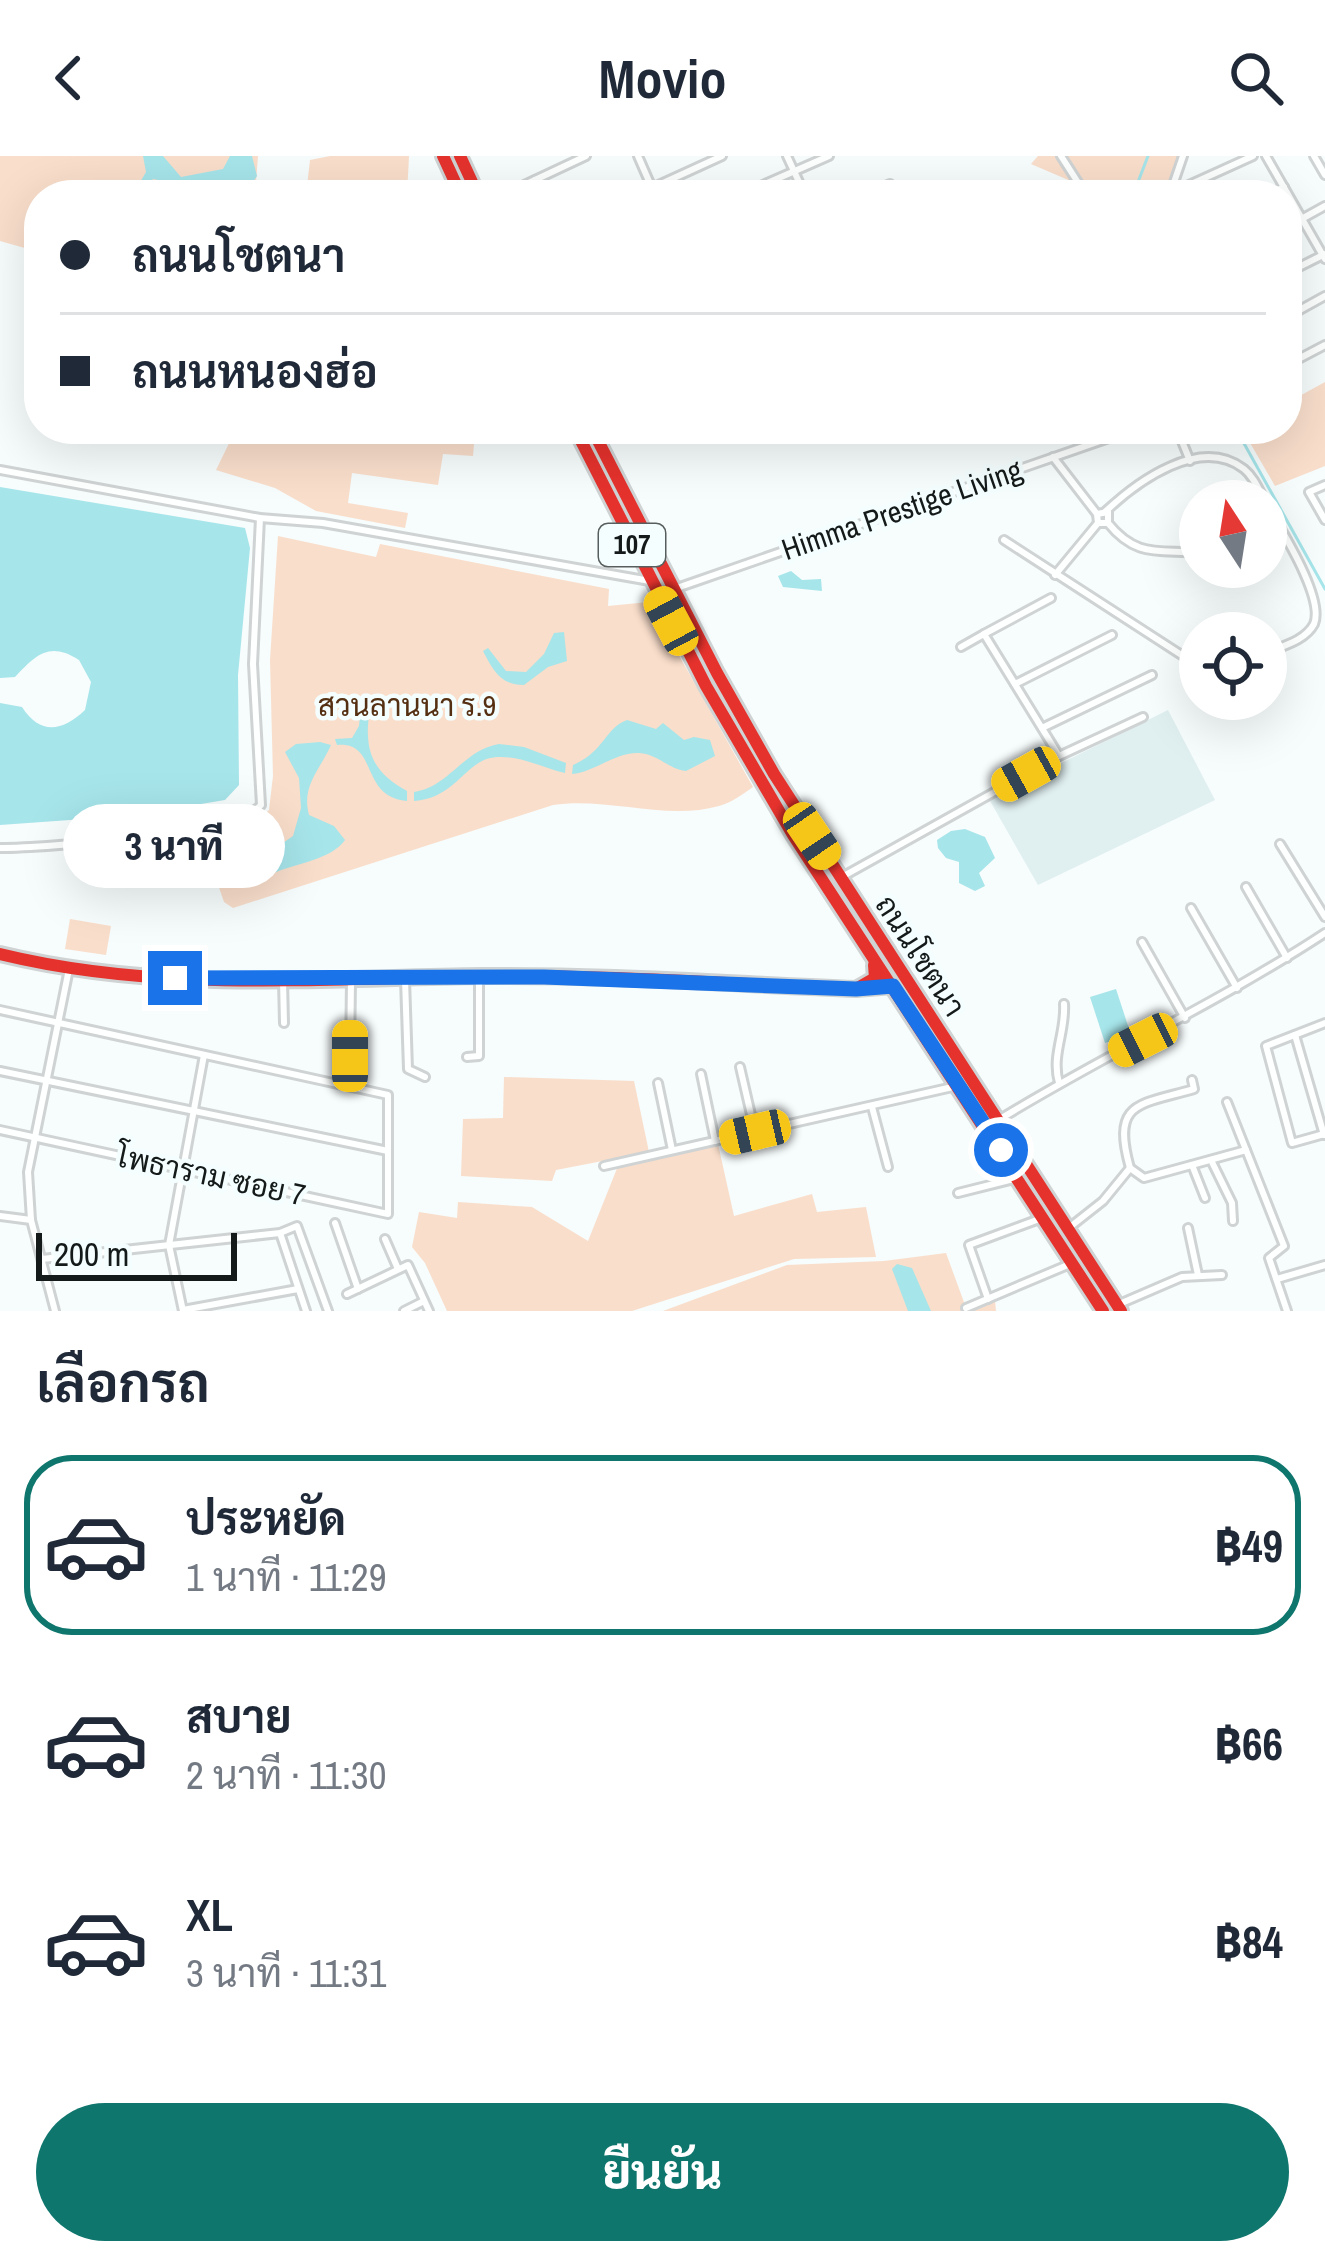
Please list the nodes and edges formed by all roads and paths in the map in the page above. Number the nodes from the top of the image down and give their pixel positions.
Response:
1 (586, 156) edge
2 (722, 156) edge
3 (787, 156) edge
4 (829, 156) edge
5 (1253, 156) edge
6 (1314, 156) edge
7 (794, 171) junction
8 (1325, 175) edge
9 (535, 180) edge
10 (672, 180) edge
11 (774, 180) edge
12 (798, 180) edge
13 (1199, 180) edge
14 (1325, 206) edge
15 (1302, 218) joint
16 (1324, 256) edge
17 (582, 444) edge
18 (600, 444) edge
19 (1092, 444) edge
20 (1184, 444) edge
21 (1053, 457) junction
22 (1190, 461) junction
23 (0, 470) edge
24 (1254, 480) edge
25 (1325, 485) edge
26 (1100, 516) junction
27 (260, 518) junction
28 (1325, 520) edge
29 (1004, 541) dead end
30 (1287, 542) edge
31 (1179, 552) edge
32 (1054, 575) junction
33 (650, 581) junction
34 (674, 590) junction
35 (1051, 598) dead end
36 (984, 634) junction
37 (1112, 634) dead end
38 (1287, 644) edge
39 (961, 647) dead end
40 (1179, 654) edge
41 (1151, 675) dead end
42 (1015, 684) junction
43 (1143, 717) dead end
44 (1042, 728) junction
45 (1059, 756) junction
46 (800, 831) junction
47 (1280, 844) dead end
48 (0, 848) edge
49 (841, 878) junction
50 (1246, 886) dead end
51 (1191, 908) dead end
52 (1325, 917) edge
53 (1325, 933) edge
54 (1142, 941) dead end
55 (0, 954) edge
56 (872, 956) junction
57 (1287, 958) junction
58 (69, 970) junction
59 (478, 976) junction
60 (906, 977) junction
61 (351, 979) junction
62 (405, 979) junction
63 (284, 980) junction
64 (893, 986) junction
65 (1237, 988) junction
66 (856, 989) junction
67 (1064, 1004) dead end
68 (0, 1010) edge
69 (1186, 1018) junction
70 (59, 1022) junction
71 (284, 1023) dead end
72 (1325, 1023) edge
73 (1295, 1035) junction
74 (204, 1054) junction
75 (350, 1056) dead end
76 (467, 1057) dead end
77 (740, 1067) dead end
78 (0, 1071) edge
79 (701, 1073) dead end
80 (425, 1076) dead end
81 (1192, 1080) dead end
82 (47, 1082) junction
83 (658, 1083) dead end
84 (1059, 1083) junction
85 (957, 1086) junction
86 (1227, 1102) dead end
87 (872, 1106) junction
88 (194, 1112) junction
89 (1000, 1119) junction
90 (0, 1130) edge
91 (755, 1132) junction
92 (1325, 1135) edge
93 (34, 1138) junction
94 (715, 1141) junction
95 (1246, 1150) junction
96 (388, 1151) junction
97 (672, 1151) junction
98 (1211, 1160) junction
99 (1192, 1165) junction
100 (604, 1166) dead end
101 (888, 1167) dead end
102 (1130, 1168) junction
103 (182, 1170) junction
104 (1019, 1178) junction
105 (958, 1193) dead end
106 (1205, 1198) dead end
107 (0, 1216) edge
108 (1045, 1217) junction
109 (32, 1220) junction
110 (1233, 1221) dead end
111 (334, 1223) dead end
112 (1070, 1227) junction
113 (1188, 1228) dead end
114 (280, 1232) junction
115 (385, 1239) dead end
116 (169, 1245) junction
117 (43, 1259) junction
118 (1074, 1263) junction
119 (1325, 1265) edge
120 (398, 1269) junction
121 (1198, 1275) junction
122 (1222, 1275) dead end
123 (1277, 1280) junction
124 (358, 1288) junction
125 (298, 1289) junction
126 (347, 1294) dead end
127 (988, 1298) junction
128 (424, 1301) junction
129 (966, 1308) dead end
130 (1119, 1308) edge
131 (55, 1311) edge
132 (181, 1311) edge
133 (306, 1311) edge
134 (328, 1311) edge
135 (404, 1311) edge
136 (429, 1311) edge
137 (1103, 1311) edge
138 (1287, 1311) edge

1 - 9 street
2 - 10 street
3 - 7 street
4 - 7 street
5 - 13 street
6 - 8 street
7 - 11 street
7 - 12 street
14 - 15 street
15 - 16 street
17 - 33 main road, ถนนโชตนา / 107
18 - 34 main road, ถนนโชตนา / 107
19 - 21 street, Himma Prestige Living
20 - 22 street
21 - 26 street
21 - 34 street, Himma Prestige Living
22 - 24 street
22 - 26 street
23 - 27 street
25 - 28 street
26 - 31 street
26 - 32 street
27 - 33 street
27 - 48 street
29 - 32 street
30 - 38 street
32 - 40 street
33 - 46 main road, ถนนโชตนา / 107
34 - 46 main road, ถนนโชตนา / 107
35 - 36 street
36 - 39 street
36 - 42 street
37 - 42 street
41 - 44 street
42 - 44 street
43 - 45 street
44 - 45 street
45 - 49 street
46 - 49 main road, ถนนโชตนา / 107
46 - 56 main road, ถนนโชตนา / 107
47 - 52 street
49 - 60 main road, ถนนโชตนา / 107
50 - 57 street
51 - 65 street
53 - 57 street
54 - 69 street
55 - 58 main road
56 - 64 main road, ถนนโชตนา / 107
56 - 66 main road
57 - 65 street
58 - 63 main road
58 - 70 street
59 - 62 main road
59 - 66 main road
59 - 76 street
60 - 64 main road
60 - 89 main road, ถนนโชตนา / 107
61 - 62 main road
61 - 63 main road
61 - 75 street
62 - 80 street
63 - 71 street
64 - 66 main road
64 - 85 main road, ถนนโชตนา / 107
65 - 69 street
67 - 84 street
68 - 70 street
69 - 84 street
70 - 74 street
70 - 82 street
72 - 73 street
73 - 92 street
73 - 92 street
74 - 88 street
74 - 96 street
77 - 91 street
78 - 82 street
79 - 94 street
81 - 102 street
82 - 88 street
82 - 93 street
83 - 97 street
84 - 89 street
85 - 87 street
85 - 104 main road, ถนนโชตนา / 107
86 - 95 street
87 - 91 street
87 - 101 street
88 - 96 street
88 - 103 street
89 - 112 main road, ถนนโชตนา / 107
90 - 93 street, โพธาราม ซอย 7
91 - 94 street
93 - 103 street, โพธาราม ซอย 7
93 - 109 street
94 - 97 street
95 - 98 street
95 - 123 street
96 - 103 street, โพธาราม ซอย 7
97 - 100 street
98 - 99 street
98 - 110 street
99 - 102 street
99 - 106 street
102 - 112 street
103 - 116 street
104 - 105 street
104 - 108 main road, ถนนโชตนา / 107
107 - 109 street
108 - 118 main road, ถนนโชตนา / 107
108 - 127 street
109 - 117 street
111 - 124 street
112 - 130 main road, ถนนโชตนา / 107
113 - 121 street
114 - 116 street
114 - 125 street
114 - 134 street
115 - 120 street
116 - 117 street
116 - 132 street
117 - 131 street
118 - 127 street
118 - 137 main road, ถนนโชตนา / 107
119 - 123 street
120 - 124 street
120 - 128 street
121 - 122 street
121 - 130 street
123 - 138 street
124 - 126 street
125 - 132 street
125 - 133 street
127 - 129 street
128 - 135 street
128 - 136 street

